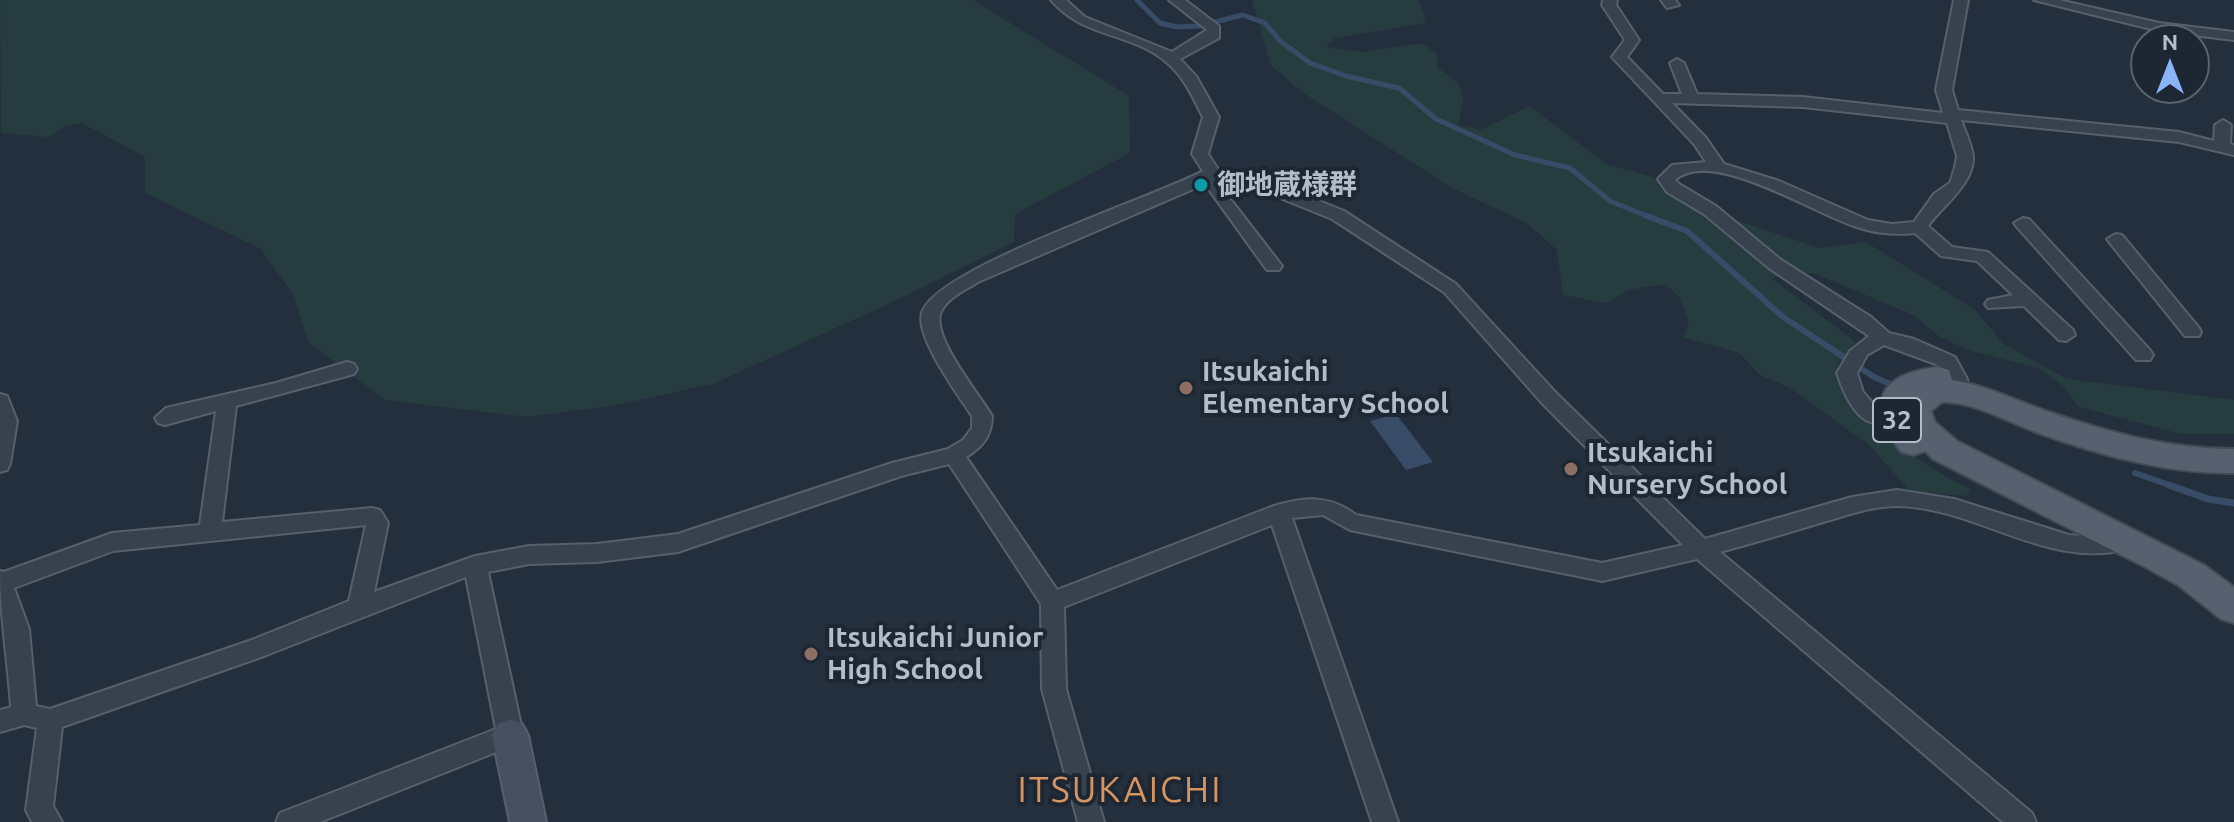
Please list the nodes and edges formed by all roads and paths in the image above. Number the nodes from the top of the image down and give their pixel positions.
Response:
1 (1058, 0) edge
2 (1176, 0) edge
3 (1610, 0) edge
4 (1961, 0) edge
5 (2041, 0) edge
6 (2064, 3) edge
7 (2234, 36) edge
8 (1171, 58) junction
9 (1677, 63) dead end
10 (1660, 98) junction
11 (1691, 99) junction
12 (1951, 116) junction
13 (2223, 125) dead end
14 (2228, 148) edge
15 (1718, 167) junction
16 (1212, 173) junction
17 (2023, 223) dead end
18 (1919, 227) junction
19 (2116, 239) dead end
20 (1273, 266) dead end
21 (2028, 299) junction
22 (1994, 304) dead end
23 (2192, 332) dead end
24 (2066, 335) dead end
25 (1869, 346) junction
26 (2143, 355) dead end
27 (347, 369) dead end
28 (1958, 386) junction
29 (0, 401) edge
30 (227, 401) junction
31 (1875, 417) dead end
32 (165, 418) dead end
33 (954, 455) junction
34 (2234, 461) edge
35 (0, 464) edge
36 (1279, 513) junction
37 (210, 531) junction
38 (2126, 541) junction
39 (1700, 548) junction
40 (475, 565) junction
41 (0, 582) edge
42 (1052, 602) junction
43 (359, 607) junction
44 (2234, 608) edge
45 (12, 717) edge
46 (50, 720) junction
47 (510, 735) junction
48 (49, 822) edge
49 (289, 822) edge
50 (528, 822) edge
51 (1091, 822) edge
52 (1385, 822) edge
53 (2023, 822) edge

1 - 8 street
2 - 8 street
3 - 10 street
4 - 12 street
5 - 6 street
6 - 7 street
8 - 16 street
9 - 11 street
10 - 11 street
10 - 15 street
11 - 12 street
12 - 14 street
12 - 18 street
13 - 14 street
15 - 18 street
15 - 25 street
16 - 20 street
16 - 33 street
16 - 39 street
17 - 26 street
18 - 21 street
19 - 23 street
21 - 22 street
21 - 24 street
25 - 28 street
25 - 31 street
27 - 30 street
28 - 34 main road, 32
28 - 38 main road, 32
29 - 35 street
30 - 32 street
30 - 37 street
33 - 40 street
33 - 42 street
36 - 39 street
36 - 42 street
36 - 52 street
37 - 41 street
37 - 43 street
38 - 39 street
38 - 44 main road, 32
39 - 53 street
40 - 43 street
40 - 47 street
41 - 45 street
42 - 51 street
43 - 46 street
45 - 46 street
46 - 48 street
47 - 49 street
47 - 50 street

